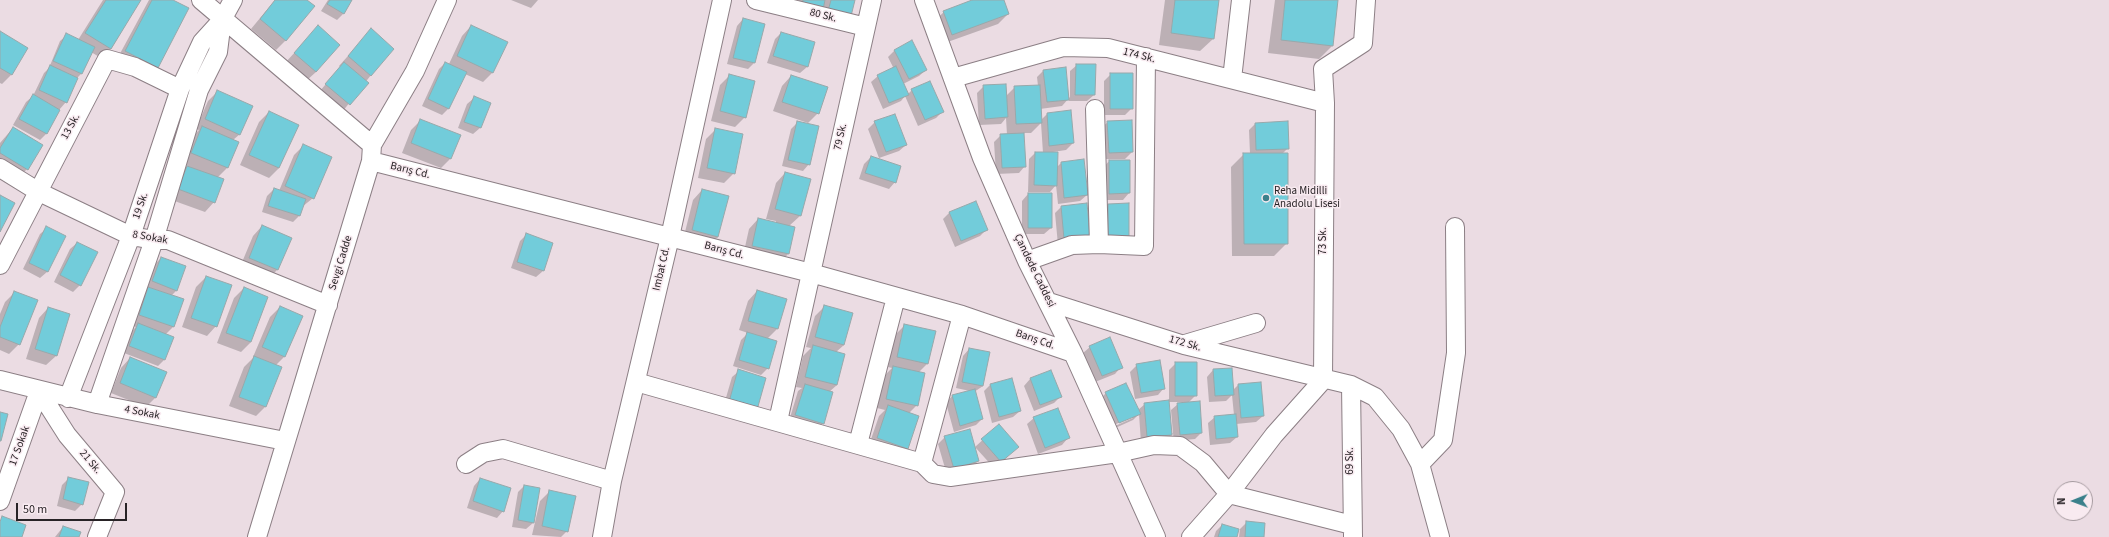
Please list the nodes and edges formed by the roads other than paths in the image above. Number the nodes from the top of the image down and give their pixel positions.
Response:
1 (201, 0) edge
2 (233, 0) edge
3 (447, 0) edge
4 (722, 0) edge
5 (756, 0) edge
6 (872, 0) edge
7 (924, 0) edge
8 (1241, 0) edge
9 (1366, 0) edge
10 (222, 20) junction
11 (866, 27) junction
12 (1146, 57) junction
13 (953, 78) junction
14 (1232, 79) junction
15 (180, 89) junction
16 (1325, 103) junction
17 (1095, 109) dead end
18 (372, 153) junction
19 (0, 168) edge
20 (39, 192) junction
21 (1454, 227) dead end
22 (131, 236) junction
23 (670, 237) junction
24 (154, 240) junction
25 (1099, 244) junction
26 (1027, 261) junction
27 (0, 265) edge
28 (811, 273) junction
29 (896, 297) junction
30 (1049, 302) junction
31 (328, 305) junction
32 (962, 315) junction
33 (1256, 323) dead end
34 (1184, 345) junction
35 (1073, 353) junction
36 (0, 380) edge
37 (1323, 380) junction
38 (636, 382) junction
39 (1351, 385) junction
40 (39, 391) junction
41 (68, 398) junction
42 (97, 404) junction
43 (778, 421) junction
44 (285, 441) junction
45 (858, 444) junction
46 (1118, 454) junction
47 (922, 462) junction
48 (466, 464) dead end
49 (1420, 464) junction
50 (612, 481) junction
51 (1229, 494) junction
52 (0, 501) edge
53 (1353, 531) edge
54 (97, 537) edge
55 (257, 537) edge
56 (602, 537) edge
57 (1156, 537) edge
58 (1191, 537) edge
59 (1440, 537) edge

1 - 10 street, Barış Cd.
2 - 10 street, 19 Sk.
3 - 18 street, Sevgi Cadde
4 - 23 street, Imbat Cd.
5 - 11 street, 80 Sk.
6 - 11 street, 79 Sk.
7 - 13 street, Çandede Caddesi
8 - 14 street
9 - 16 street, 73 Sk.
10 - 15 street, 19 Sk.
10 - 18 street, Barış Cd.
10 - 24 street, 19 Sk.
11 - 28 street, 79 Sk.
12 - 13 street, 174 Sk.
12 - 14 street, 174 Sk.
12 - 25 street
13 - 26 street, Çandede Caddesi
14 - 16 street, 174 Sk.
15 - 20 street, 13 Sk.
15 - 22 street, 19 Sk.
16 - 37 street, 73 Sk.
17 - 25 street
18 - 23 street, Barış Cd.
18 - 31 street, Sevgi Cadde
19 - 20 street, 8 Sokak
20 - 22 street, 8 Sokak
20 - 27 street, 13 Sk.
21 - 49 street
22 - 24 street, 8 Sokak
22 - 41 street, 19 Sk.
23 - 28 street, Barış Cd.
23 - 38 street, Imbat Cd.
24 - 31 street, 8 Sokak
24 - 42 street, 19 Sk.
25 - 26 street
26 - 30 street, Çandede Caddesi
28 - 29 street, Barış Cd.
28 - 43 street, 79 Sk.
29 - 32 street, Barış Cd.
29 - 45 street
30 - 34 street, 172 Sk.
30 - 35 street, Çandede Caddesi
31 - 44 street, Sevgi Cadde
32 - 35 street, Barış Cd.
32 - 47 street
33 - 34 street
34 - 37 street, 172 Sk.
35 - 46 street, Çandede Caddesi
36 - 40 street, 4 Sokak
37 - 39 street
37 - 51 street
38 - 43 street
38 - 50 street, Imbat Cd.
39 - 49 street
39 - 53 street, 69 Sk.
40 - 41 street, 4 Sokak
40 - 52 street, 17 Sokak
40 - 54 street, 21 Sk.
41 - 42 street, 4 Sokak
42 - 44 street, 4 Sokak
43 - 45 street
44 - 55 street, Sevgi Cadde
45 - 47 street
46 - 47 street
46 - 51 street
46 - 57 street, Çandede Caddesi
48 - 50 street
49 - 59 street
50 - 56 street, Imbat Cd.
51 - 53 street
51 - 58 street

